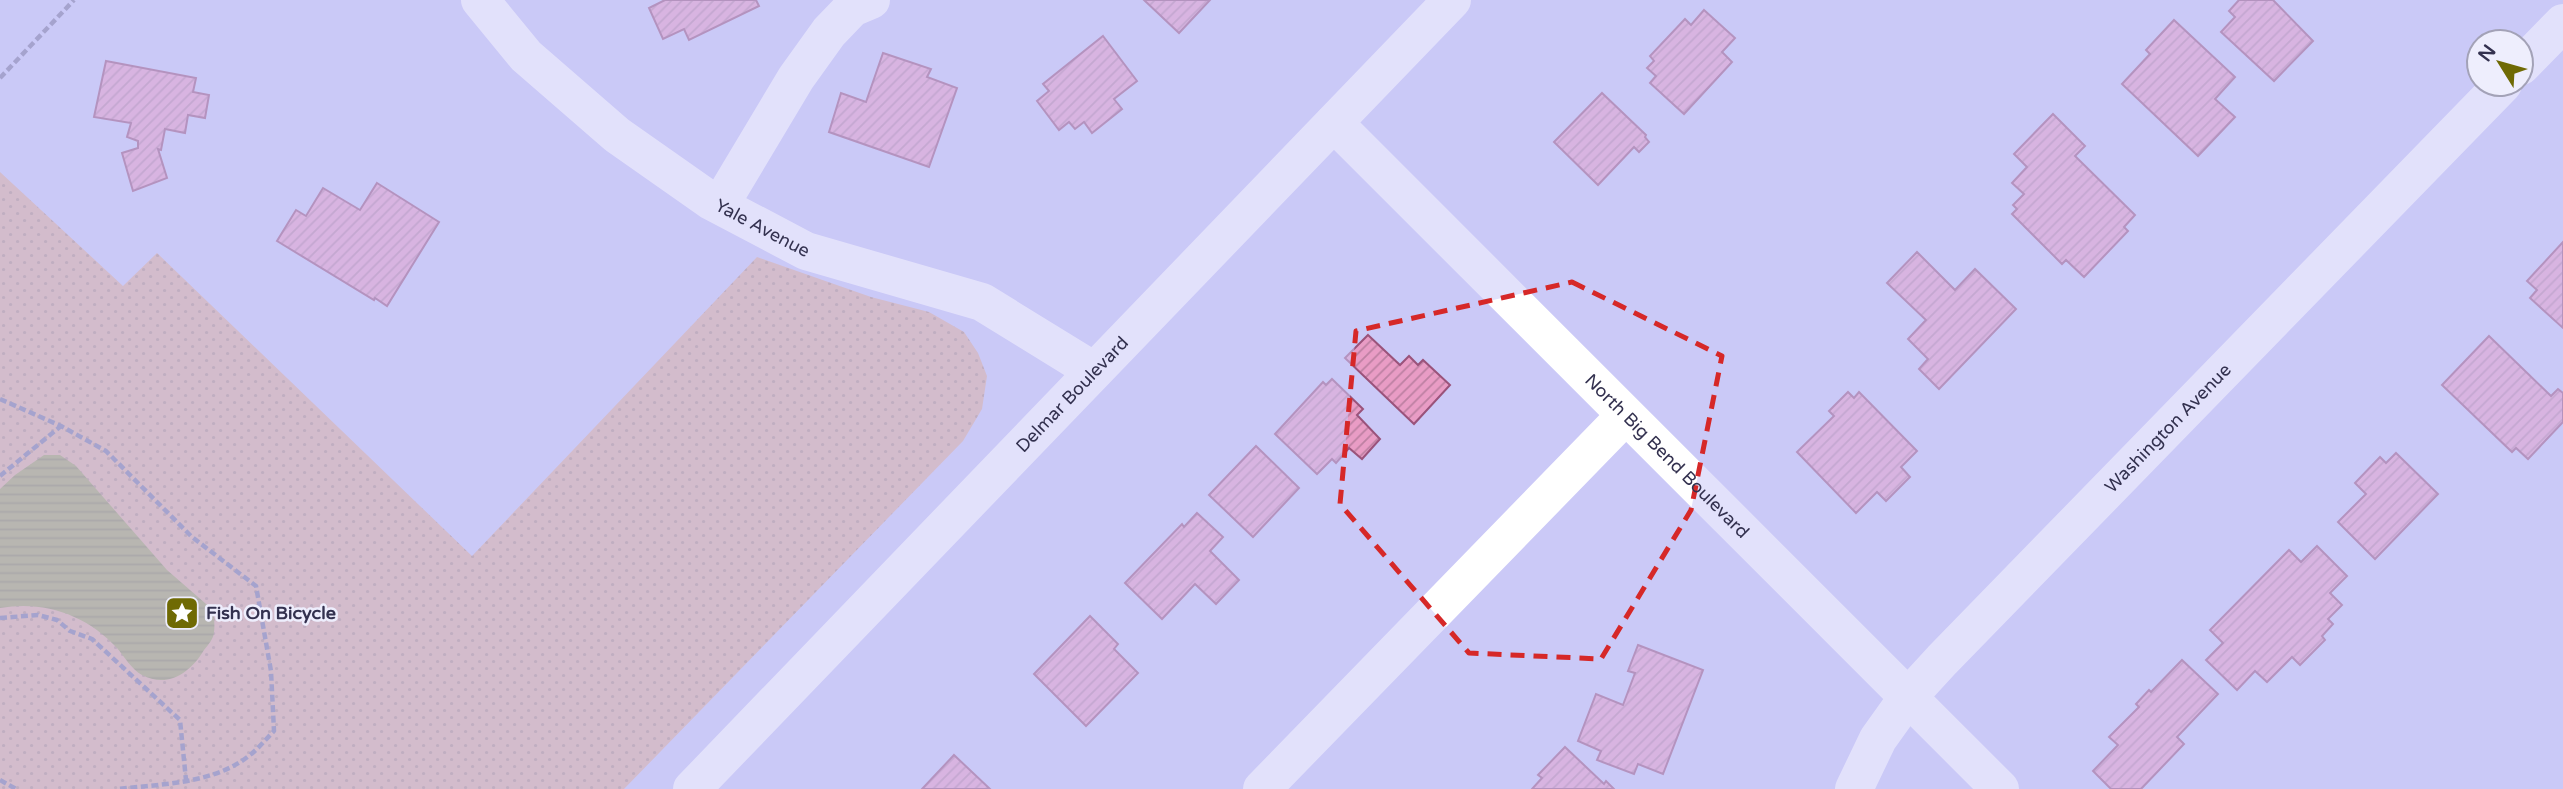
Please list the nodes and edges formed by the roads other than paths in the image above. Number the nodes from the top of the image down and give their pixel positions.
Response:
1 (480, 0) edge
2 (871, 0) edge
3 (1452, 0) edge
4 (2563, 23) edge
5 (2535, 52) edge
6 (2489, 98) edge
7 (1334, 123) junction
8 (720, 205) junction
9 (1094, 372) junction
10 (1625, 416) junction
11 (1908, 697) junction
12 (692, 789) edge
13 (1262, 789) edge
14 (1854, 789) edge
15 (2000, 789) edge

1 - 8 main road, Yale Avenue
2 - 8 main road
3 - 7 main road, Delmar Boulevard
4 - 5 main road
6 - 11 main road, Washington Avenue
7 - 9 main road, Delmar Boulevard
7 - 10 main road, North Big Bend Boulevard
8 - 9 main road, Yale Avenue
9 - 12 main road, Delmar Boulevard
10 - 11 main road, North Big Bend Boulevard
10 - 13 main road
11 - 14 main road, Washington Avenue
11 - 15 main road, North Big Bend Boulevard

